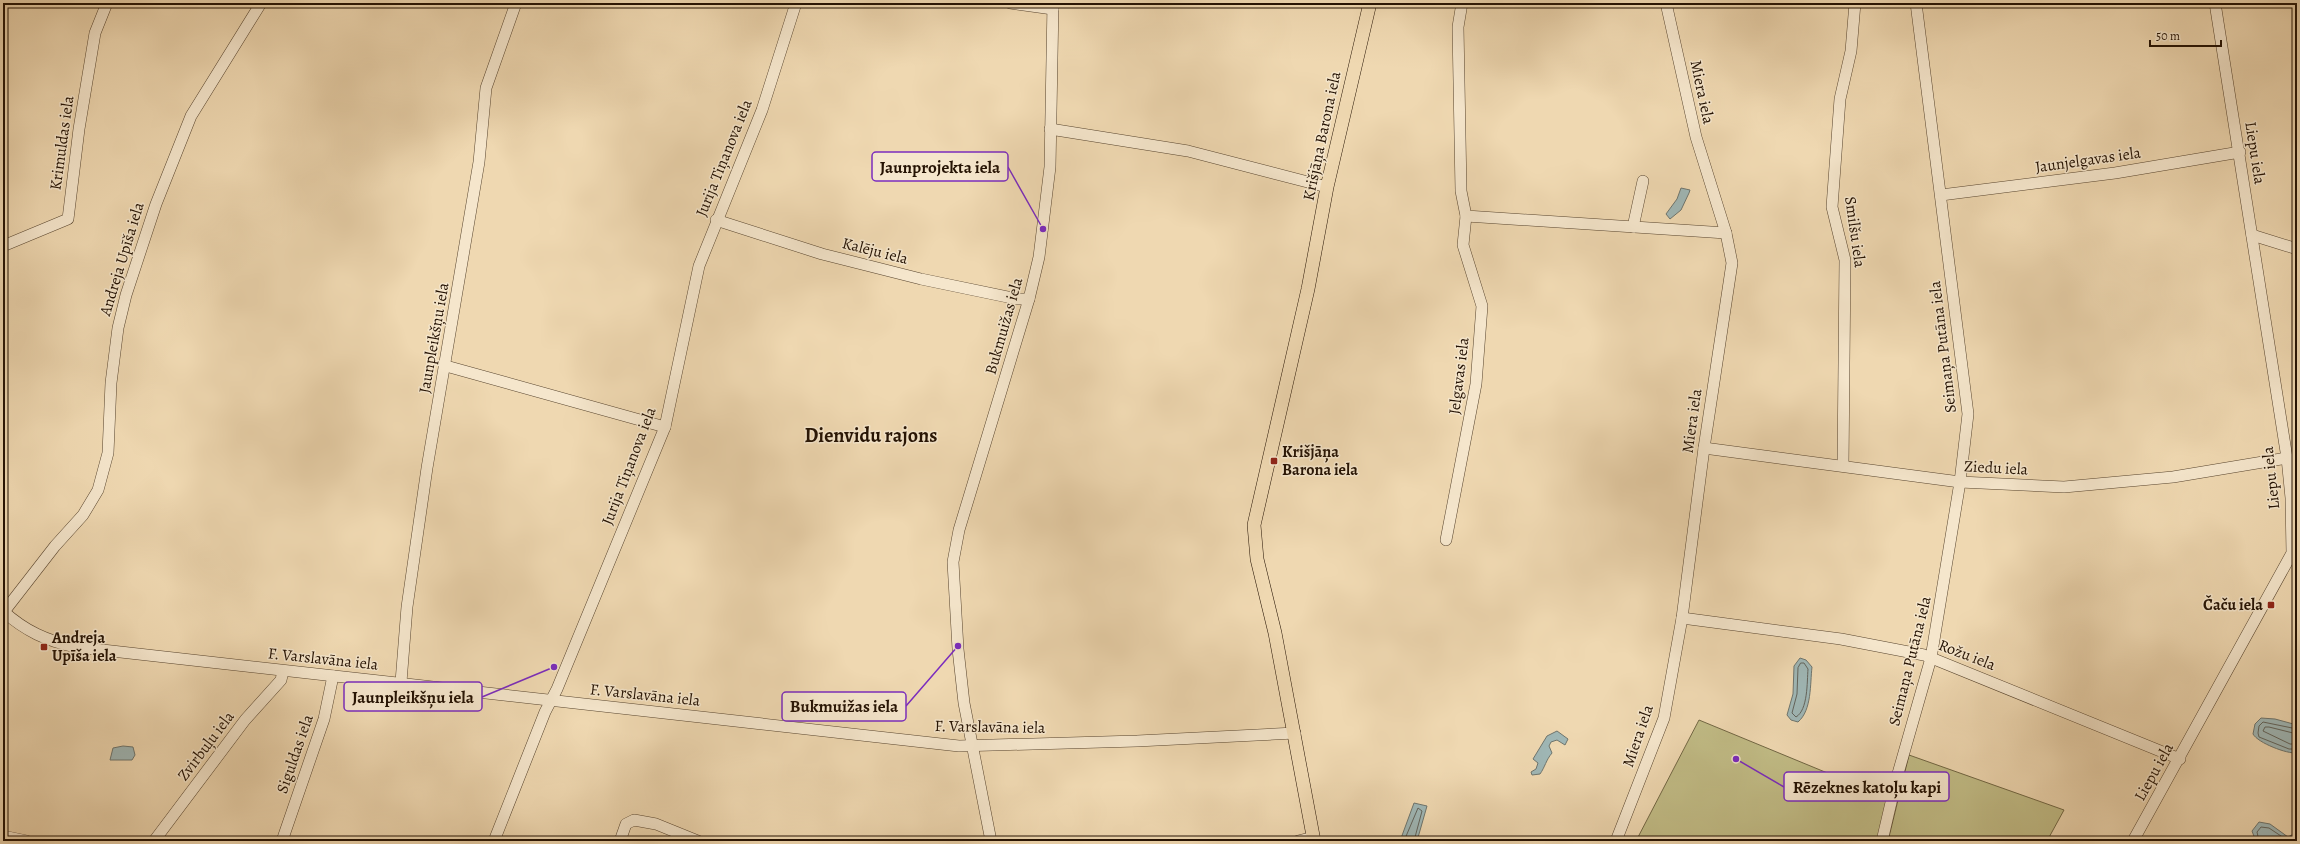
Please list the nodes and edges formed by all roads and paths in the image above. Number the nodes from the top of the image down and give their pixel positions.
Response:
1 (107, 3) edge
2 (261, 3) edge
3 (516, 3) edge
4 (796, 3) edge
5 (1010, 3) edge
6 (1370, 3) edge
7 (1462, 3) edge
8 (1666, 3) edge
9 (1855, 3) edge
10 (1916, 3) edge
11 (2215, 3) edge
12 (1053, 6) edge
13 (1050, 129) junction
14 (2240, 152) junction
15 (1643, 181) dead end
16 (1327, 187) junction
17 (1941, 195) junction
18 (1466, 216) junction
19 (716, 220) junction
20 (1633, 227) junction
21 (1726, 233) junction
22 (2252, 235) junction
23 (3, 246) edge
24 (2297, 250) edge
25 (1029, 299) junction
26 (446, 366) junction
27 (665, 426) junction
28 (1704, 448) junction
29 (2287, 458) junction
30 (1843, 466) junction
31 (1960, 482) junction
32 (1446, 540) dead end
33 (2295, 558) edge
34 (3, 612) edge
35 (1682, 618) junction
36 (1931, 658) junction
37 (283, 671) junction
38 (333, 676) junction
39 (401, 682) junction
40 (551, 700) junction
41 (1295, 733) junction
42 (973, 746) junction
43 (2180, 759) junction
44 (3, 836) edge
45 (1314, 839) edge
46 (27, 841) edge
47 (154, 841) edge
48 (282, 841) edge
49 (494, 841) edge
50 (620, 841) edge
51 (698, 841) edge
52 (991, 841) edge
53 (1298, 841) edge
54 (1616, 841) edge
55 (1882, 841) edge
56 (2133, 841) edge

1 - 23 street, Krimuldas iela
2 - 34 street, Andreja Upīša iela
3 - 26 street, Jaunpleikšņu iela
4 - 19 street, Jurija Tiņanova iela
5 - 12 street
6 - 16 main road, Krišjāņa Barona iela
7 - 18 street, Jelgavas iela
8 - 21 street, Miera iela
9 - 30 street, Smilšu iela
10 - 17 street, Seimaņa Putāna iela
11 - 14 street, Liepu iela
12 - 13 street, Bukmuižas iela
13 - 16 street
13 - 25 street, Bukmuižas iela
14 - 17 street, Jaunjelgavas iela
14 - 22 street, Liepu iela
15 - 20 street
16 - 41 main road, Krišjāņa Barona iela
17 - 31 street, Seimaņa Putāna iela
18 - 20 street
18 - 32 street, Jelgavas iela
19 - 25 street, Kalēju iela
19 - 27 street, Jurija Tiņanova iela
20 - 21 street
21 - 28 street, Miera iela
22 - 24 street
22 - 29 street, Liepu iela
25 - 42 street, Bukmuižas iela
26 - 27 street
26 - 39 street, Jaunpleikšņu iela
27 - 40 street, Jurija Tiņanova iela
28 - 30 street, Ziedu iela
28 - 35 street, Miera iela
29 - 31 street, Ziedu iela
29 - 33 street, Liepu iela
30 - 31 street, Ziedu iela
31 - 36 street, Seimaņa Putāna iela
33 - 43 street, Liepu iela
34 - 37 street, F. Varslavāna iela
35 - 36 street, Rožu iela
35 - 54 street, Miera iela
36 - 43 street, Rožu iela
36 - 55 street, Seimaņa Putāna iela
37 - 38 street, F. Varslavāna iela
37 - 47 street, Zvirbuļu iela
38 - 39 street, F. Varslavāna iela
38 - 48 street, Siguldas iela
39 - 40 street, F. Varslavāna iela
40 - 42 street, F. Varslavāna iela
40 - 49 street, Jurija Tiņanova iela
41 - 42 street, F. Varslavāna iela
41 - 45 main road, Krišjāņa Barona iela
42 - 52 street, Bukmuižas iela
43 - 56 street, Liepu iela
44 - 46 street
45 - 53 street
50 - 51 street

